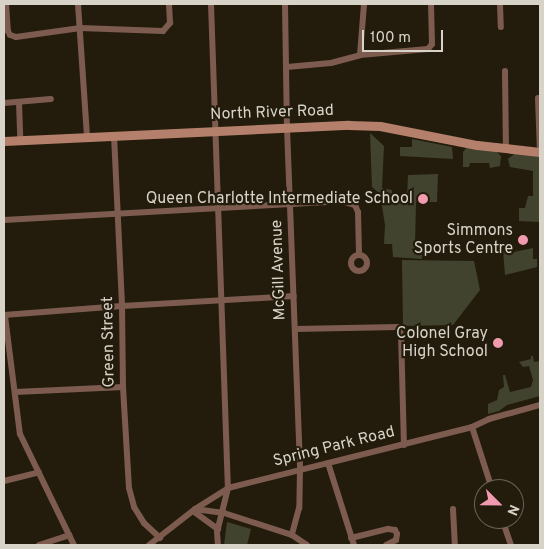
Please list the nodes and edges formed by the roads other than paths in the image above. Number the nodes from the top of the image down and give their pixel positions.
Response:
1 (6, 4) edge
2 (78, 4) edge
3 (169, 4) edge
4 (211, 4) edge
5 (285, 4) edge
6 (364, 4) edge
7 (431, 4) edge
8 (500, 4) edge
9 (501, 27) dead end
10 (80, 28) junction
11 (360, 55) junction
12 (287, 67) junction
13 (506, 71) dead end
14 (538, 98) dead end
15 (51, 99) dead end
16 (19, 102) junction
17 (4, 103) edge
18 (287, 128) junction
19 (216, 130) junction
20 (114, 135) junction
21 (88, 136) junction
22 (20, 140) junction
23 (4, 141) edge
24 (506, 150) junction
25 (540, 152) edge
26 (291, 202) junction
27 (217, 207) junction
28 (117, 212) junction
29 (4, 220) edge
30 (359, 254) dead end
31 (294, 296) junction
32 (222, 300) junction
33 (122, 306) junction
34 (4, 316) edge
35 (295, 329) junction
36 (123, 387) junction
37 (15, 392) junction
38 (540, 405) edge
39 (472, 427) junction
40 (404, 444) junction
41 (328, 462) junction
42 (300, 469) junction
43 (39, 472) junction
44 (489, 479) edge
45 (4, 481) edge
46 (228, 488) junction
47 (453, 509) dead end
48 (194, 510) junction
49 (224, 513) junction
50 (505, 529) edge
51 (218, 530) junction
52 (69, 535) junction
53 (292, 535) junction
54 (160, 538) junction
55 (351, 538) junction
56 (39, 545) edge
57 (74, 545) edge
58 (150, 545) edge
59 (218, 545) edge
60 (307, 545) edge
61 (354, 545) edge
62 (386, 545) edge
63 (455, 545) edge
64 (511, 545) edge

1 - 10 street
2 - 10 street
3 - 10 street
4 - 19 street
5 - 12 street, McGill Avenue
6 - 11 street
7 - 11 street
8 - 9 street
10 - 21 street
11 - 12 street
12 - 18 street, McGill Avenue
13 - 24 street
14 - 25 street, North River Road
15 - 16 street
16 - 17 street
16 - 22 street
18 - 19 main road, North River Road
18 - 24 main road, North River Road
18 - 26 street, McGill Avenue
19 - 20 main road, North River Road
19 - 27 street
20 - 21 main road, North River Road
20 - 28 street, Green Street
21 - 22 main road, North River Road
22 - 23 main road, North River Road
24 - 25 main road, North River Road
26 - 27 street
26 - 30 street
26 - 31 street, McGill Avenue
27 - 28 street
27 - 32 street
28 - 29 street
28 - 33 street, Green Street
31 - 32 street
31 - 35 street, McGill Avenue
32 - 33 street
32 - 46 street
33 - 34 street
33 - 36 street, Green Street
34 - 37 street
35 - 40 street
35 - 42 street, McGill Avenue
36 - 37 street
36 - 54 street, Green Street
37 - 43 street
38 - 39 street, Spring Park Road
39 - 40 street, Spring Park Road
39 - 44 street
40 - 41 street, Spring Park Road
41 - 42 street, Spring Park Road
41 - 55 street
42 - 46 street, Spring Park Road
42 - 53 street, McGill Avenue
43 - 45 street
43 - 52 street
46 - 48 street, Spring Park Road
46 - 49 street
47 - 63 street
48 - 49 street
48 - 51 street
48 - 54 street, Spring Park Road
49 - 51 street
49 - 53 street
50 - 64 street
51 - 59 street
52 - 56 street
52 - 57 street
53 - 60 street
54 - 58 street, Spring Park Road
55 - 61 street
55 - 62 street

